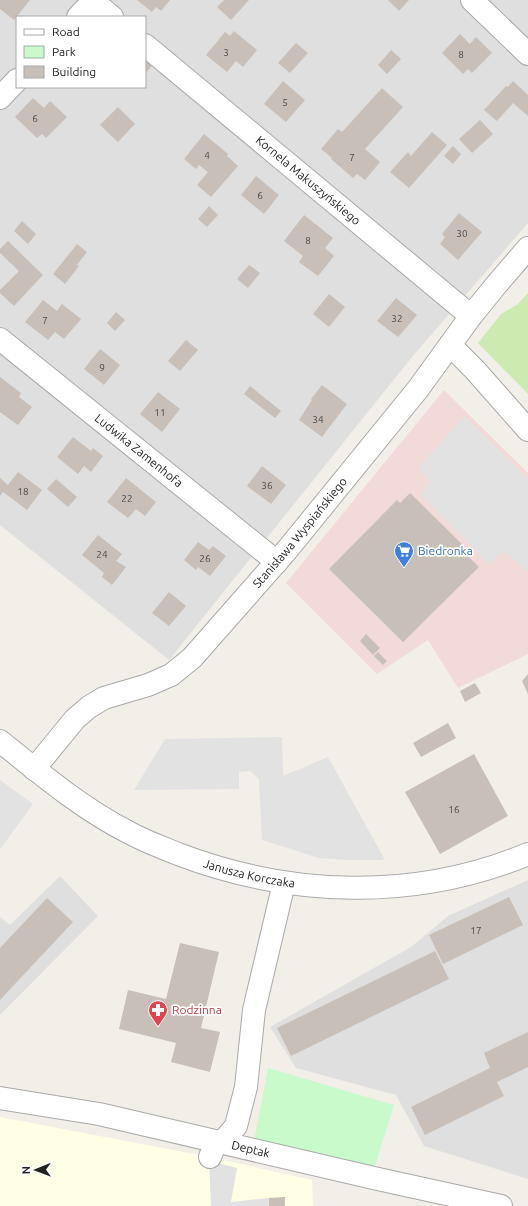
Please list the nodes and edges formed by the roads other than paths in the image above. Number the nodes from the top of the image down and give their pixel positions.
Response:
1 (472, 0) edge
2 (94, 1) edge
3 (79, 16) edge
4 (111, 16) edge
5 (146, 46) edge
6 (528, 54) edge
7 (16, 81) edge
8 (0, 98) edge
9 (528, 248) edge
10 (471, 316) junction
11 (0, 339) edge
12 (450, 345) junction
13 (528, 430) edge
14 (277, 562) junction
15 (0, 742) edge
16 (34, 769) junction
17 (528, 854) edge
18 (284, 883) junction
19 (0, 1098) edge
20 (214, 1149) junction
21 (500, 1206) edge

1 - 6 street
2 - 3 street
2 - 4 street
5 - 10 street, Kornela Makuszyńskiego
7 - 8 street
9 - 10 street, Stanisława Wyspiańskiego
10 - 12 street, Stanisława Wyspiańskiego
11 - 14 street, Ludwika Zamenhofa
12 - 13 street
12 - 14 street, Stanisława Wyspiańskiego
14 - 16 street, Stanisława Wyspiańskiego
15 - 16 street, Janusza Korczaka
16 - 18 street, Janusza Korczaka
17 - 18 street, Janusza Korczaka
18 - 20 street
19 - 20 street, Deptak
20 - 21 street, Deptak

